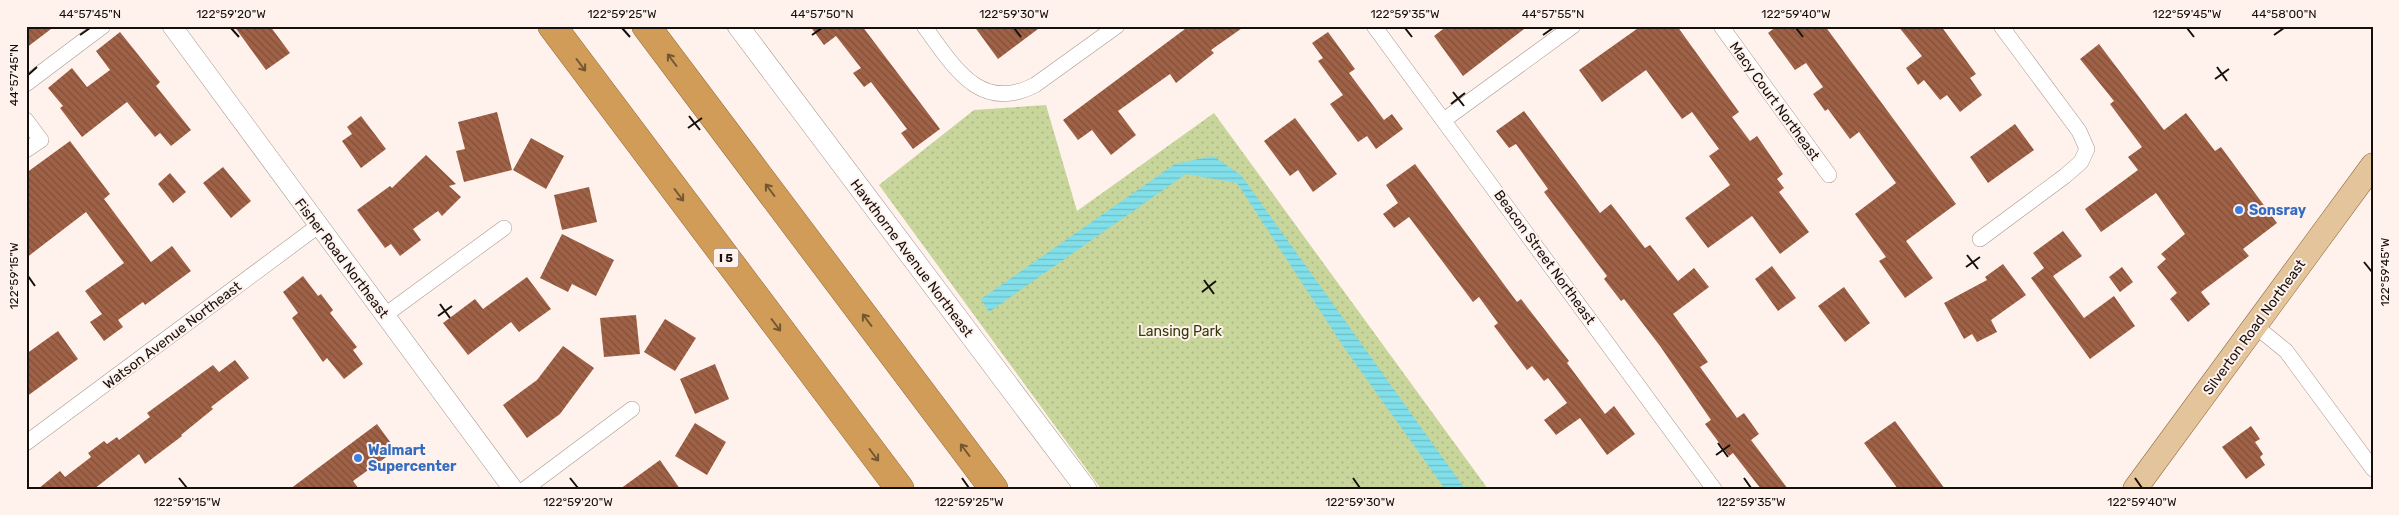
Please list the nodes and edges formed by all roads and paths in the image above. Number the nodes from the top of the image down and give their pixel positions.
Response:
1 (103, 26) edge
2 (172, 26) edge
3 (552, 26) edge
4 (646, 26) edge
5 (738, 26) edge
6 (924, 26) edge
7 (1117, 26) edge
8 (1374, 26) edge
9 (1573, 26) edge
10 (1721, 26) edge
11 (2001, 26) edge
12 (26, 84) edge
13 (26, 120) edge
14 (1444, 120) junction
15 (26, 150) edge
16 (2373, 165) edge
17 (1829, 176) dead end
18 (318, 226) junction
19 (504, 228) dead end
20 (1980, 239) dead end
21 (385, 316) junction
22 (2254, 326) junction
23 (632, 409) dead end
24 (26, 443) edge
25 (2373, 469) edge
26 (513, 489) edge
27 (525, 489) edge
28 (900, 489) edge
29 (994, 489) edge
30 (1086, 489) edge
31 (1714, 489) edge
32 (2135, 489) edge

1 - 12 street
2 - 18 street, Fisher Road Northeast
3 -> 28 highway, I 5
29 -> 4 highway
5 - 30 main road, Hawthorne Avenue Northeast
6 - 7 street
8 - 14 street, Beacon Street Northeast
9 - 14 street
10 - 17 street, Macy Court Northeast
11 - 20 street
13 - 15 street
14 - 31 street, Beacon Street Northeast
16 - 22 main road, Silverton Road Northeast
18 - 21 street, Fisher Road Northeast
18 - 24 street, Watson Avenue Northeast
19 - 21 street
21 - 26 street, Fisher Road Northeast
22 - 25 street
22 - 32 main road, Silverton Road Northeast
23 - 27 street

